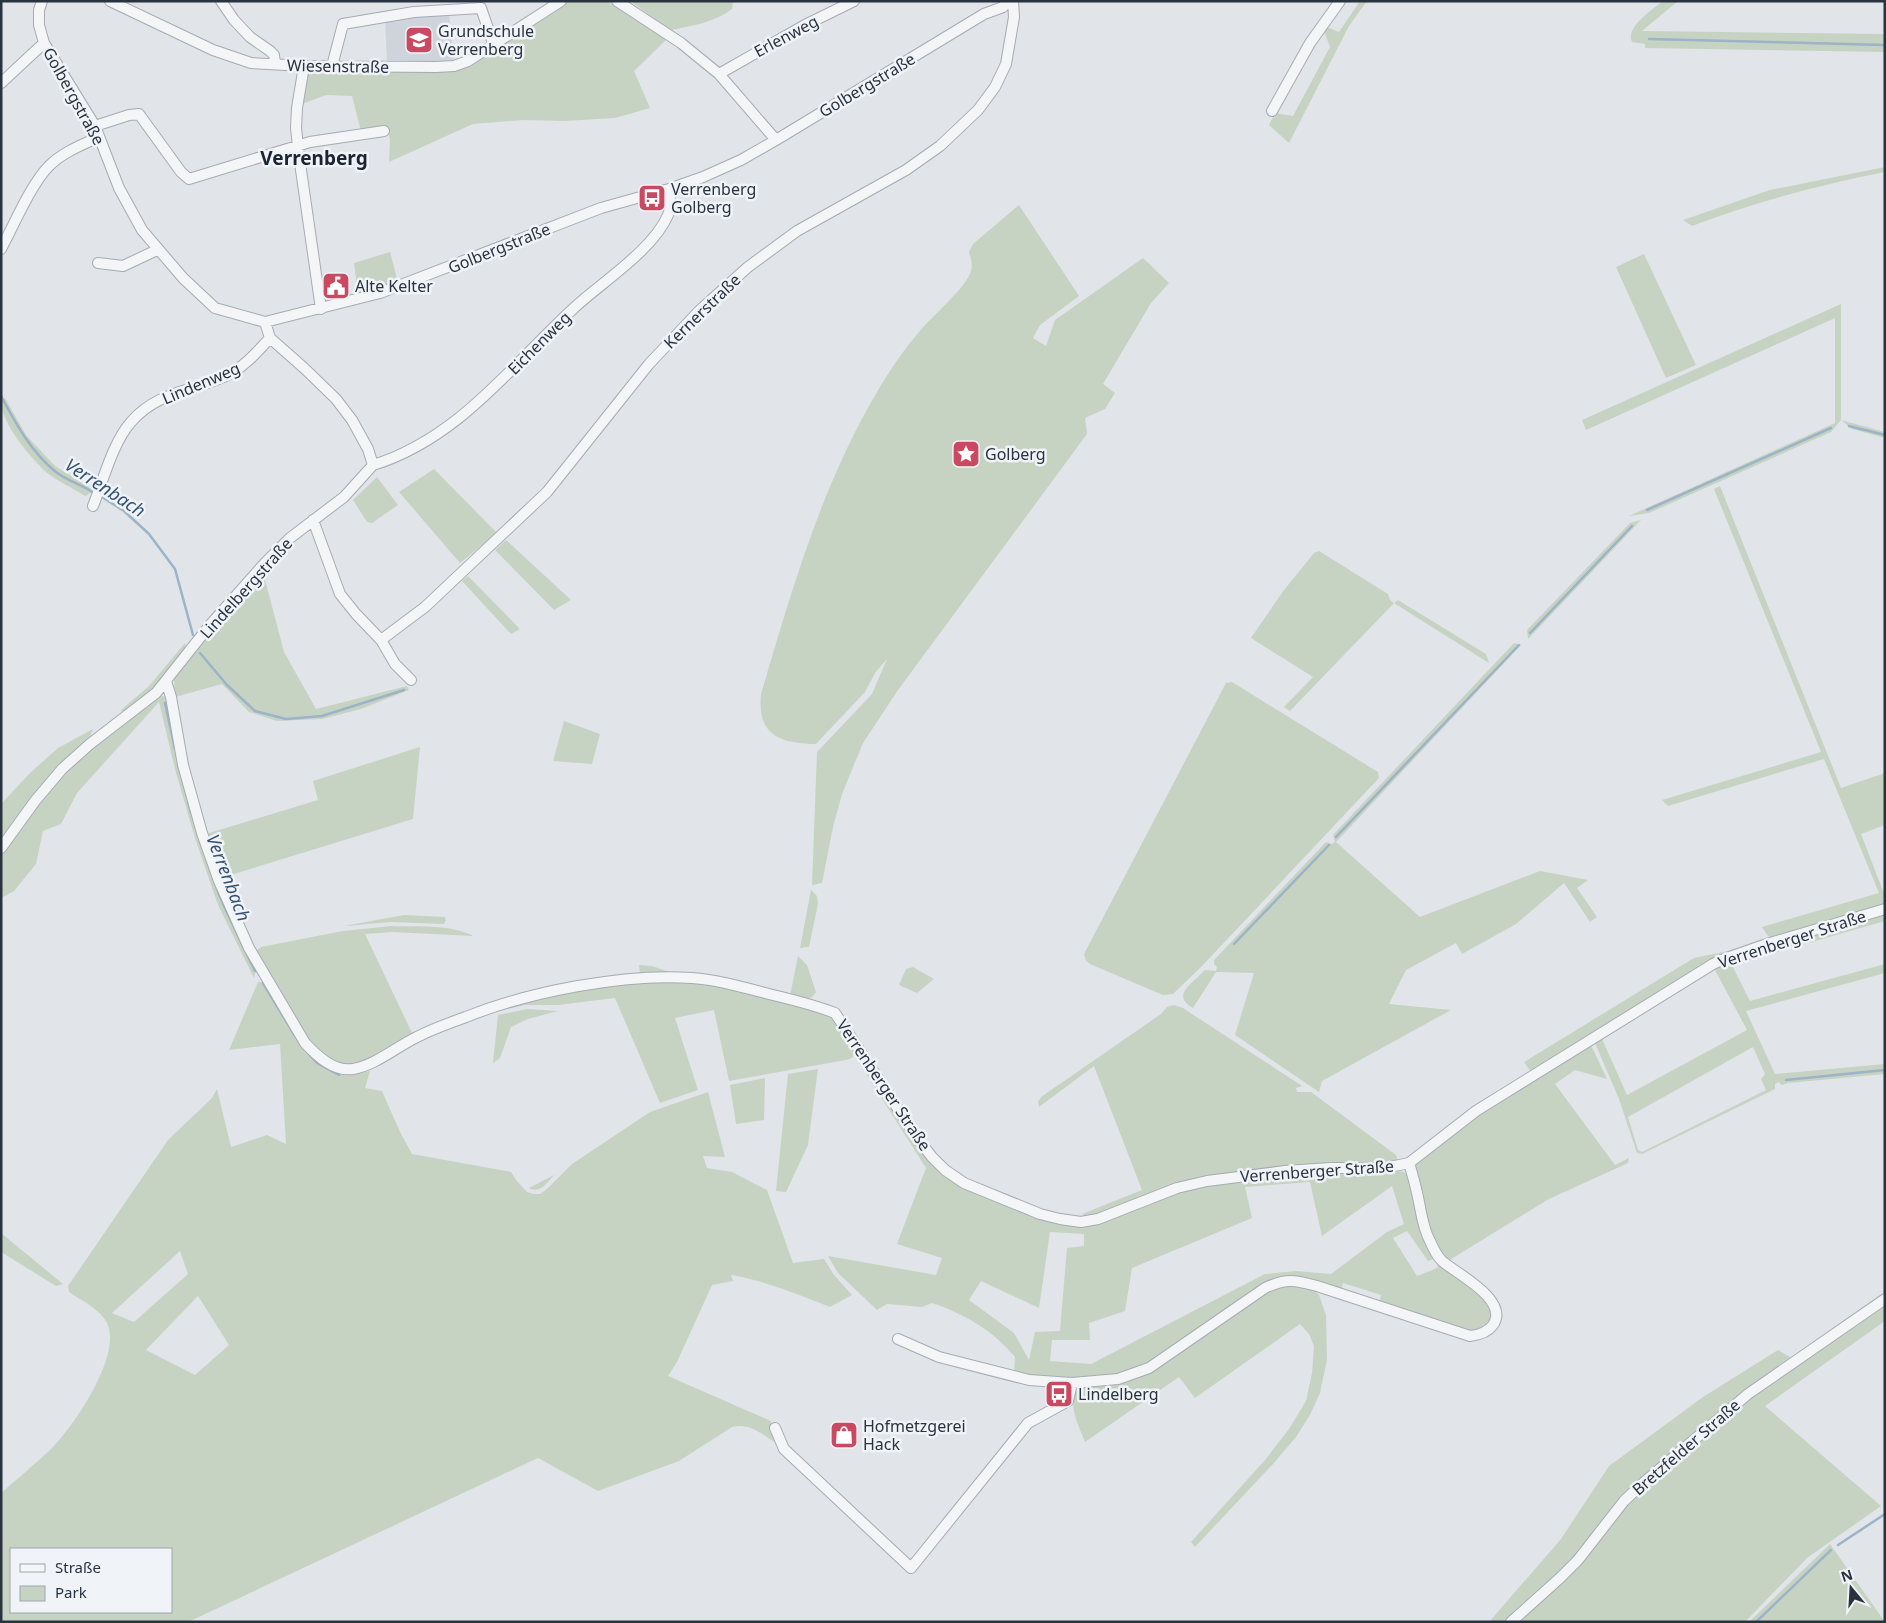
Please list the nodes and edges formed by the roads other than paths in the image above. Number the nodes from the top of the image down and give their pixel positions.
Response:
1 (42, 1) edge
2 (110, 1) edge
3 (221, 1) edge
4 (561, 1) edge
5 (617, 1) edge
6 (854, 1) edge
7 (1008, 1) edge
8 (1013, 1) edge
9 (1340, 1) edge
10 (44, 43) junction
11 (494, 46) junction
12 (275, 64) junction
13 (304, 66) junction
14 (332, 66) junction
15 (719, 74) junction
16 (1, 84) edge
17 (1272, 111) dead end
18 (95, 126) junction
19 (384, 131) dead end
20 (99, 137) junction
21 (776, 140) junction
22 (298, 145) junction
23 (670, 189) junction
24 (1, 249) edge
25 (157, 250) junction
26 (98, 263) dead end
27 (321, 309) junction
28 (265, 322) junction
29 (270, 338) junction
30 (373, 465) junction
31 (93, 506) dead end
32 (313, 520) junction
33 (381, 640) junction
34 (411, 680) dead end
35 (166, 681) junction
36 (1, 848) edge
37 (1885, 909) edge
38 (1410, 1163) junction
39 (1885, 1299) edge
40 (898, 1339) dead end
41 (1072, 1383) junction
42 (775, 1428) dead end
43 (1512, 1622) edge

1 - 10 street, Golbergstraße
2 - 12 street, Wiesenstraße
3 - 12 street
4 - 11 street, Wiesenstraße
5 - 15 street
6 - 15 street, Erlenweg
7 - 21 street, Golbergstraße
8 - 33 street, Kernerstraße
9 - 17 street
10 - 16 street
10 - 18 street, Golbergstraße
11 - 14 street, Wiesenstraße
11 - 14 street
12 - 13 street, Wiesenstraße
13 - 14 street, Wiesenstraße
13 - 22 street
15 - 21 street
18 - 20 street, Golbergstraße
18 - 22 street
19 - 22 street
20 - 24 street
20 - 25 street, Golbergstraße
21 - 23 street, Golbergstraße
22 - 27 street
23 - 27 street, Golbergstraße
23 - 30 street, Eichenweg
25 - 26 street
25 - 28 street, Golbergstraße
27 - 28 street, Golbergstraße
28 - 29 street
29 - 30 street
29 - 31 street, Lindenweg
30 - 32 street, Lindelbergstraße
32 - 33 street
32 - 35 street, Lindelbergstraße
33 - 34 street
35 - 36 street, Lindelbergstraße
35 - 38 street, Verrenberger Straße
37 - 38 street, Verrenberger Straße
38 - 41 street
39 - 43 street, Bretzfelder Straße
40 - 41 street
41 - 42 street

